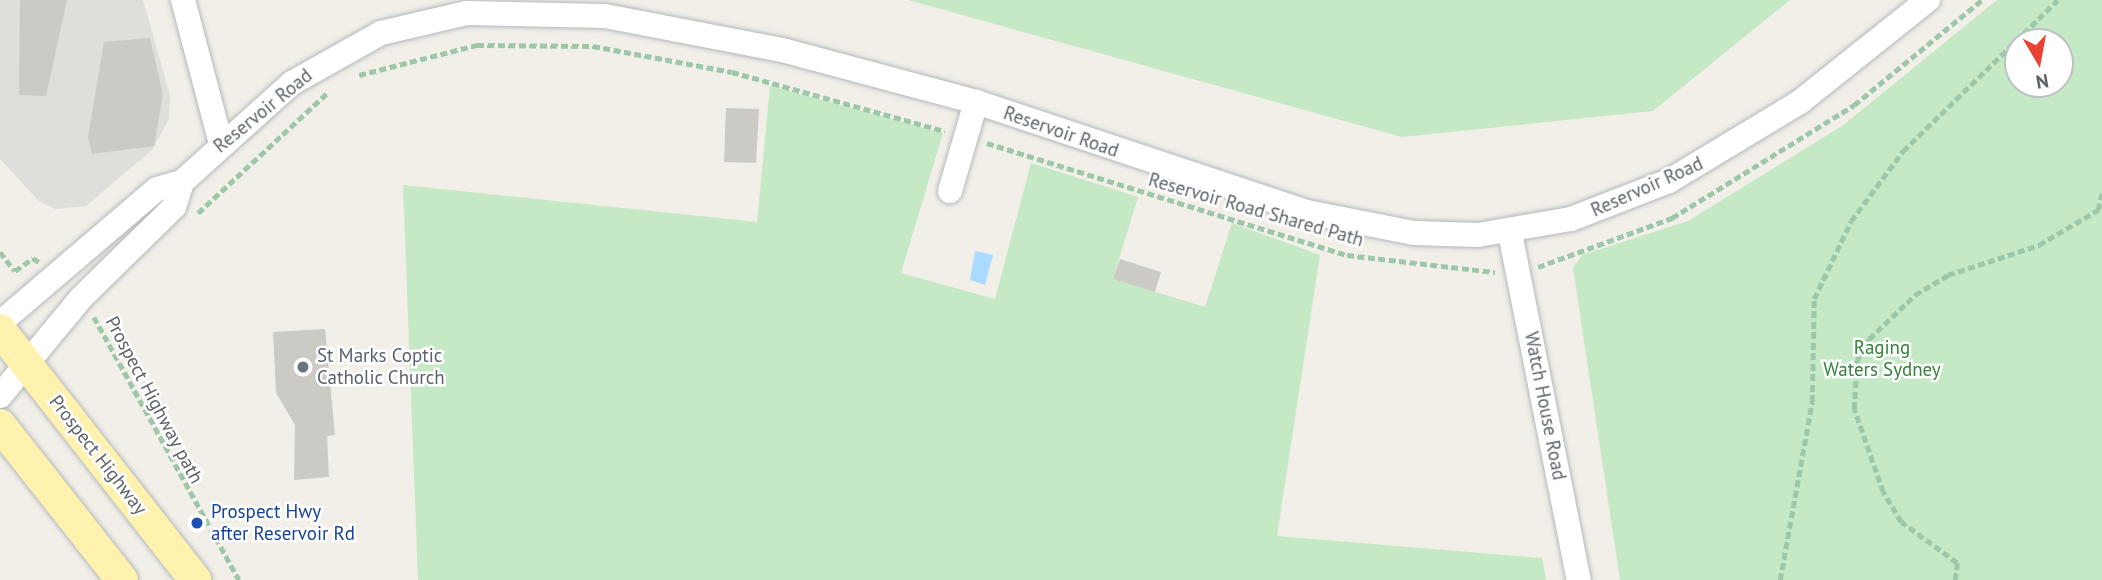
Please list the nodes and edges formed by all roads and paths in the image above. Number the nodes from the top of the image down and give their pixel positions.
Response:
1 (183, 0) edge
2 (1928, 0) edge
3 (2058, 0) edge
4 (564, 6) edge
5 (345, 81) dead end
6 (332, 88) dead end
7 (976, 102) junction
8 (967, 137) junction
9 (221, 144) junction
10 (182, 182) junction
11 (950, 191) dead end
12 (2102, 193) edge
13 (190, 220) dead end
14 (1510, 233) junction
15 (0, 252) edge
16 (33, 258) dead end
17 (1492, 272) dead end
18 (88, 304) dead end
19 (0, 323) edge
20 (0, 330) edge
21 (27, 363) junction
22 (0, 396) edge
23 (0, 425) edge
24 (122, 580) edge
25 (195, 580) edge
26 (239, 580) edge
27 (1579, 580) edge
28 (1780, 580) edge
29 (1955, 580) edge

1 - 9 street
2 - 14 street, Reservoir Road
3 - 28 path
4 - 7 street, Reservoir Road
4 - 9 street, Reservoir Road
5 - 8 path, Reservoir Road Shared Path
6 - 13 path
7 - 8 street
7 - 14 street, Reservoir Road
8 - 11 street
8 - 17 path, Reservoir Road Shared Path
9 - 10 street, Reservoir Road
10 - 19 street, Reservoir Road
10 - 21 street, Reservoir Road
12 - 29 path
14 - 27 street, Watch House Road
15 - 16 path
18 - 26 path, Prospect Highway path
20 - 21 main road, Prospect Highway
21 - 22 street, Reservoir Road
21 - 25 main road, Prospect Highway
23 - 24 main road

